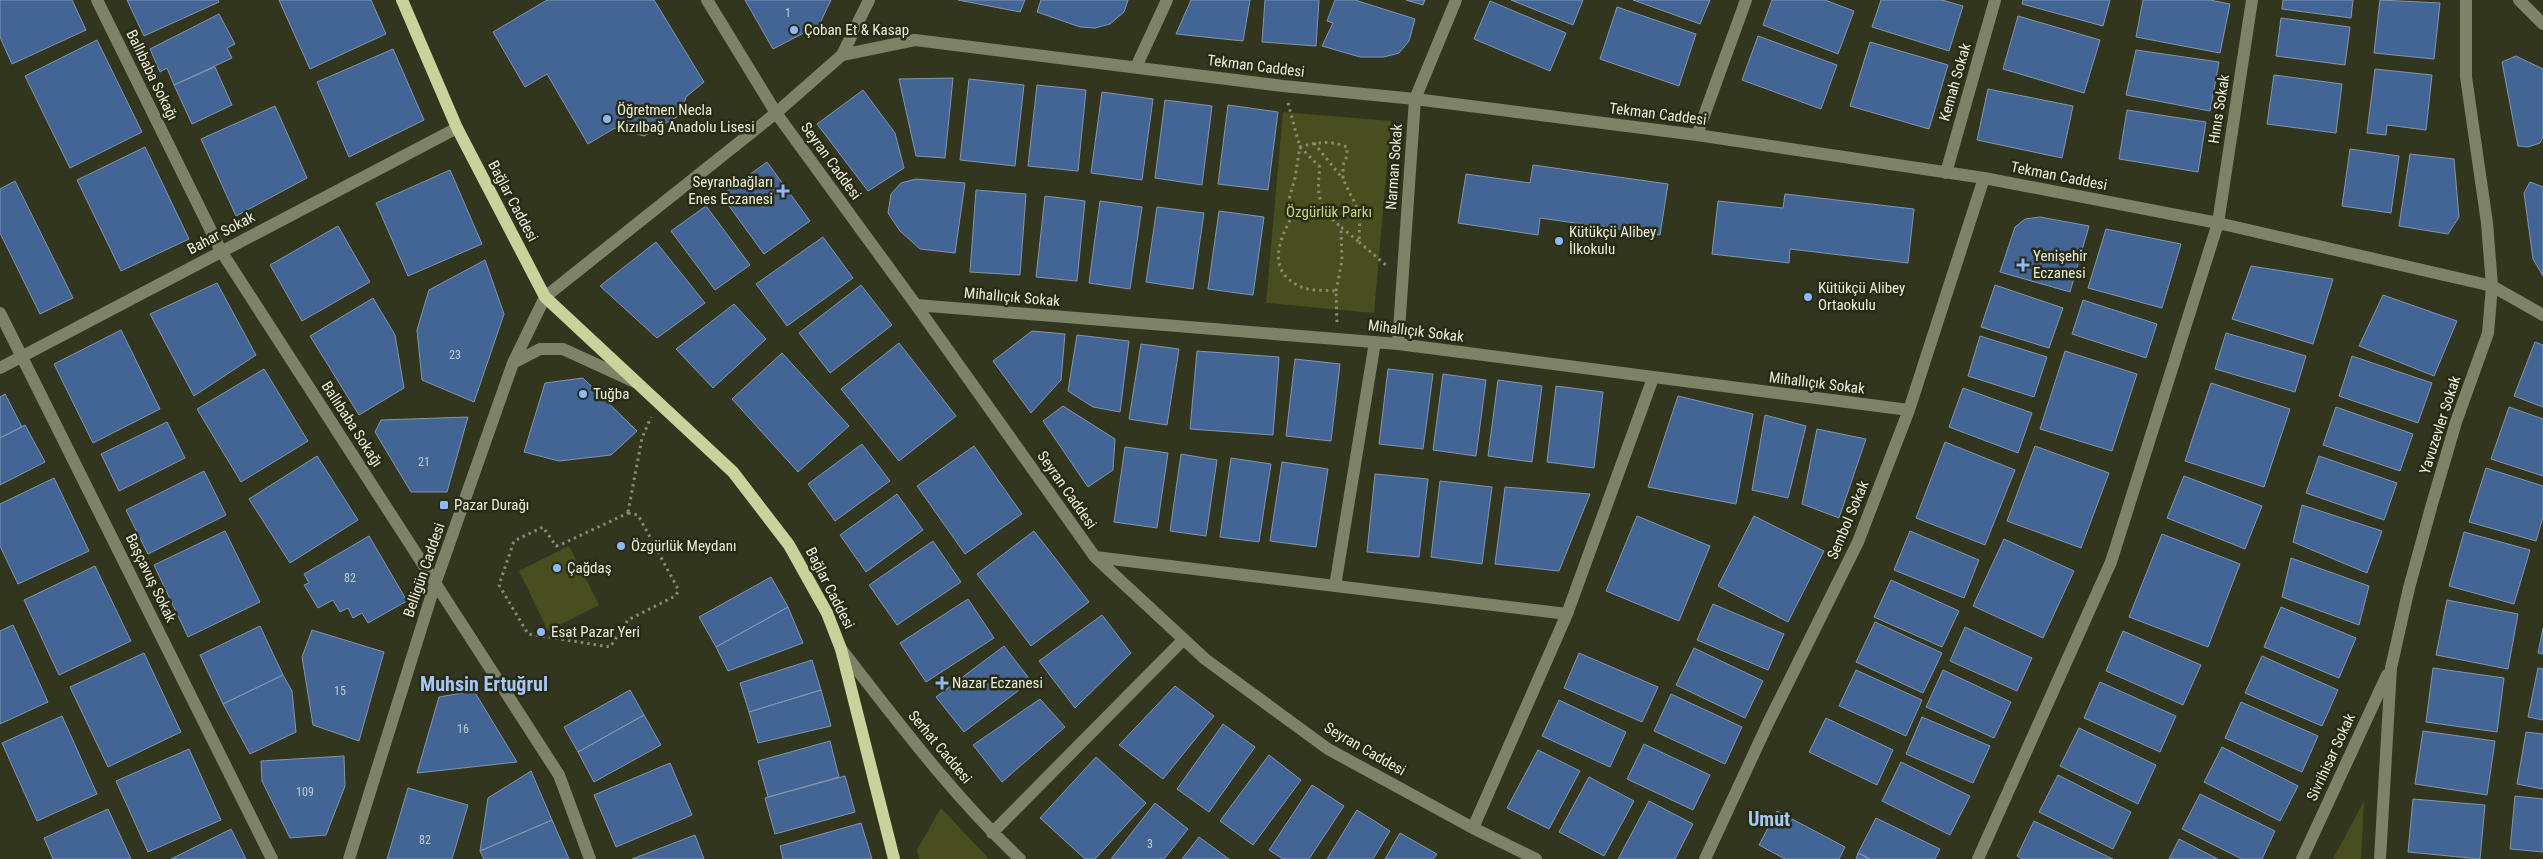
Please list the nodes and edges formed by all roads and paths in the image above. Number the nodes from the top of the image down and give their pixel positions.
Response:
1 (97, 0) edge
2 (402, 0) edge
3 (707, 0) edge
4 (869, 0) edge
5 (1167, 0) edge
6 (1456, 0) edge
7 (1746, 0) edge
8 (1995, 0) edge
9 (2252, 0) edge
10 (2466, 0) edge
11 (2519, 0) edge
12 (2543, 24) edge
13 (842, 54) junction
14 (1136, 67) junction
15 (1283, 86) junction
16 (1415, 99) junction
17 (776, 113) junction
18 (457, 128) junction
19 (1697, 135) junction
20 (1314, 143) junction
21 (1300, 147) junction
22 (1946, 173) junction
23 (1984, 178) junction
24 (1343, 179) junction
25 (2218, 223) junction
26 (1341, 227) junction
27 (1359, 242) junction
28 (221, 251) junction
29 (1403, 278) junction
30 (2492, 286) junction
31 (1336, 291) junction
32 (545, 297) junction
33 (916, 305) junction
34 (0, 313) edge
35 (2543, 314) edge
36 (1337, 339) junction
37 (1375, 342) junction
38 (1398, 344) junction
39 (23, 356) junction
40 (514, 363) junction
41 (0, 368) edge
42 (1653, 378) junction
43 (641, 385) junction
44 (658, 400) junction
45 (1909, 410) junction
46 (628, 513) junction
47 (1095, 557) junction
48 (436, 584) junction
49 (1335, 586) junction
50 (1566, 614) junction
51 (1184, 639) junction
52 (842, 650) junction
53 (2390, 668) junction
54 (1473, 828) junction
55 (992, 833) junction
56 (272, 859) edge
57 (349, 859) edge
58 (590, 859) edge
59 (894, 859) edge
60 (1020, 859) edge
61 (1536, 859) edge
62 (1705, 859) edge
63 (1978, 859) edge
64 (2302, 859) edge
65 (2380, 859) edge

1 - 28 street, Ballıbaba Sokağı
2 - 18 main road, Bağlar Caddesi
3 - 17 street, Seyran Caddesi
4 - 13 street
5 - 14 street
6 - 16 street, Narman Sokak
7 - 19 street
8 - 22 street, Kemah Sokak
9 - 25 street, Hınıs Sokak
10 - 30 street, Yavuzevler Sokak
11 - 12 street
13 - 14 street, Tekman Caddesi
13 - 17 street
14 - 15 street, Tekman Caddesi
15 - 16 street, Tekman Caddesi
15 - 21 path
16 - 19 street, Tekman Caddesi
16 - 29 street, Narman Sokak
17 - 32 street
17 - 33 street, Seyran Caddesi
18 - 28 street, Bahar Sokak
18 - 32 main road, Bağlar Caddesi
19 - 22 street, Tekman Caddesi
20 - 21 path
20 - 24 path
20 - 24 path
21 - 26 path
21 - 31 path
22 - 23 street, Tekman Caddesi
23 - 25 street, Tekman Caddesi
23 - 45 street, Sembol Sokak
24 - 27 path
25 - 30 street, Tekman Caddesi
25 - 63 street, Hınıs Sokak
26 - 27 path
26 - 31 path
27 - 29 path
28 - 39 street, Bahar Sokak
28 - 48 street, Ballıbaba Sokağı
29 - 38 street, Narman Sokak
30 - 35 street, Tekman Caddesi
30 - 53 street, Yavuzevler Sokak
31 - 36 path
32 - 40 street, Belligün Caddesi
32 - 43 main road, Bağlar Caddesi
33 - 36 street, Mihallıçık Sokak
33 - 47 street, Seyran Caddesi
34 - 39 street, Başçavuş Sokak
36 - 37 street, Mihallıçık Sokak
37 - 38 street, Mihallıçık Sokak
37 - 49 street
38 - 42 street, Mihallıçık Sokak
39 - 41 street, Bahar Sokak
39 - 56 street, Başçavuş Sokak
40 - 43 street, Bağlar Caddesi
40 - 48 street, Belligün Caddesi
42 - 45 street, Mihallıçık Sokak
42 - 50 street
43 - 44 main road, Bağlar Caddesi
44 - 46 path
44 - 52 main road, Bağlar Caddesi
45 - 62 street, Sembol Sokak
46 - 46 path
47 - 49 street
47 - 51 street, Seyran Caddesi
48 - 57 street, Belligün Caddesi
48 - 58 street, Ballıbaba Sokağı
49 - 50 street
50 - 54 street
51 - 54 street, Seyran Caddesi
51 - 55 street
52 - 55 street, Serhat Caddesi
52 - 59 main road, Bağlar Caddesi
53 - 64 street, Sivrihisar Sokak
53 - 65 street, Yavuzevler Sokak
54 - 61 street, Seyran Caddesi
55 - 60 street, Serhat Caddesi

